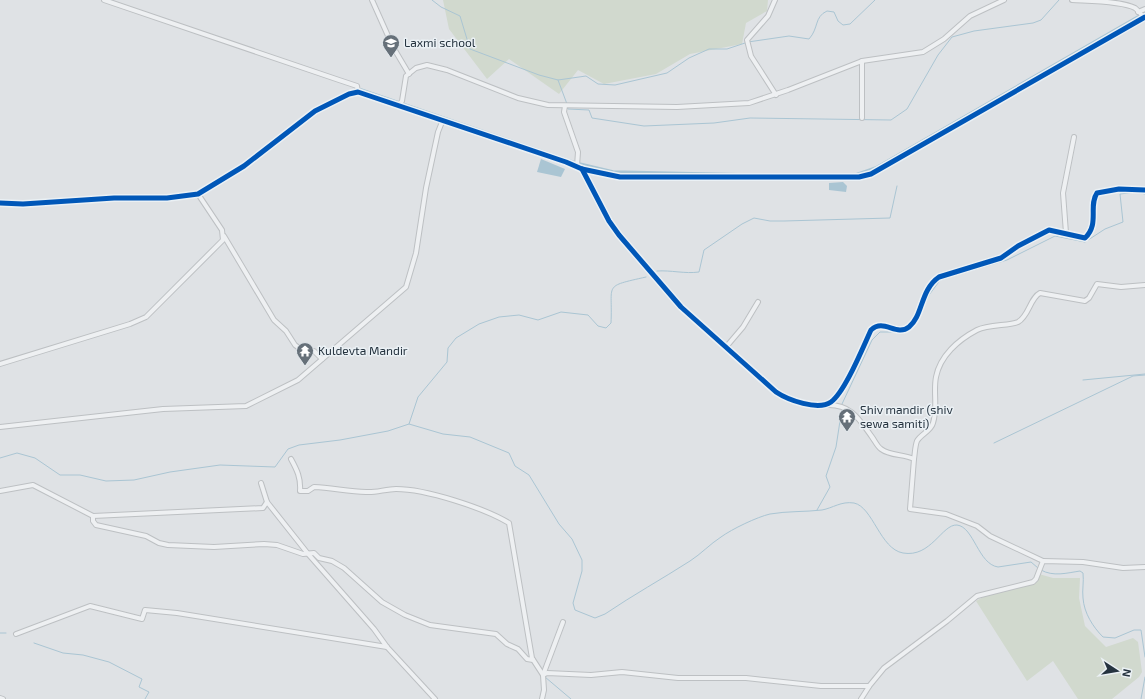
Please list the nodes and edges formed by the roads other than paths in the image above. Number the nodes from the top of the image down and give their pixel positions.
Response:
1 (104, 0) edge
2 (372, 0) edge
3 (775, 0) edge
4 (1004, 0) edge
5 (1072, 0) edge
6 (1145, 9) edge
7 (1142, 15) edge
8 (862, 61) junction
9 (409, 74) junction
10 (358, 92) junction
11 (776, 95) junction
12 (400, 103) junction
13 (565, 106) junction
14 (862, 118) dead end
15 (442, 122) junction
16 (1074, 137) dead end
17 (577, 166) junction
18 (582, 169) junction
19 (1145, 190) edge
20 (198, 194) junction
21 (0, 203) edge
22 (1066, 234) junction
23 (224, 236) junction
24 (1145, 285) edge
25 (758, 302) dead end
26 (726, 346) junction
27 (322, 360) junction
28 (0, 364) edge
29 (823, 405) junction
30 (0, 427) edge
31 (291, 459) dead end
32 (914, 459) junction
33 (262, 484) dead end
34 (0, 491) edge
35 (267, 502) junction
36 (93, 516) junction
37 (309, 555) junction
38 (1042, 563) junction
39 (1145, 568) edge
40 (563, 622) dead end
41 (16, 634) dead end
42 (387, 648) junction
43 (533, 660) junction
44 (543, 675) junction
45 (869, 686) junction
46 (0, 698) edge
47 (3, 699) edge
48 (435, 699) edge
49 (542, 699) edge
50 (861, 699) edge

1 - 10 street
2 - 9 street
3 - 11 street
4 - 8 street
5 - 7 street
6 - 7 street
7 - 18 street
8 - 11 street
8 - 14 street
9 - 12 street
9 - 13 street
10 - 12 street
10 - 20 street
11 - 13 street
12 - 15 street
13 - 17 street
15 - 17 street
15 - 27 street
16 - 22 street
17 - 18 street
18 - 26 street
19 - 22 street
20 - 21 street
20 - 23 street
22 - 29 street
23 - 27 street
23 - 28 street
24 - 32 street
25 - 26 street
26 - 29 street
27 - 30 street
29 - 32 street
31 - 43 street
32 - 38 street
33 - 35 street
34 - 36 street
35 - 36 street
35 - 37 street
36 - 37 street
37 - 42 street
37 - 43 street
38 - 39 street
38 - 45 street
40 - 44 street
41 - 42 street
42 - 48 street
43 - 44 street
44 - 45 street
44 - 49 street
45 - 50 street
46 - 47 street

